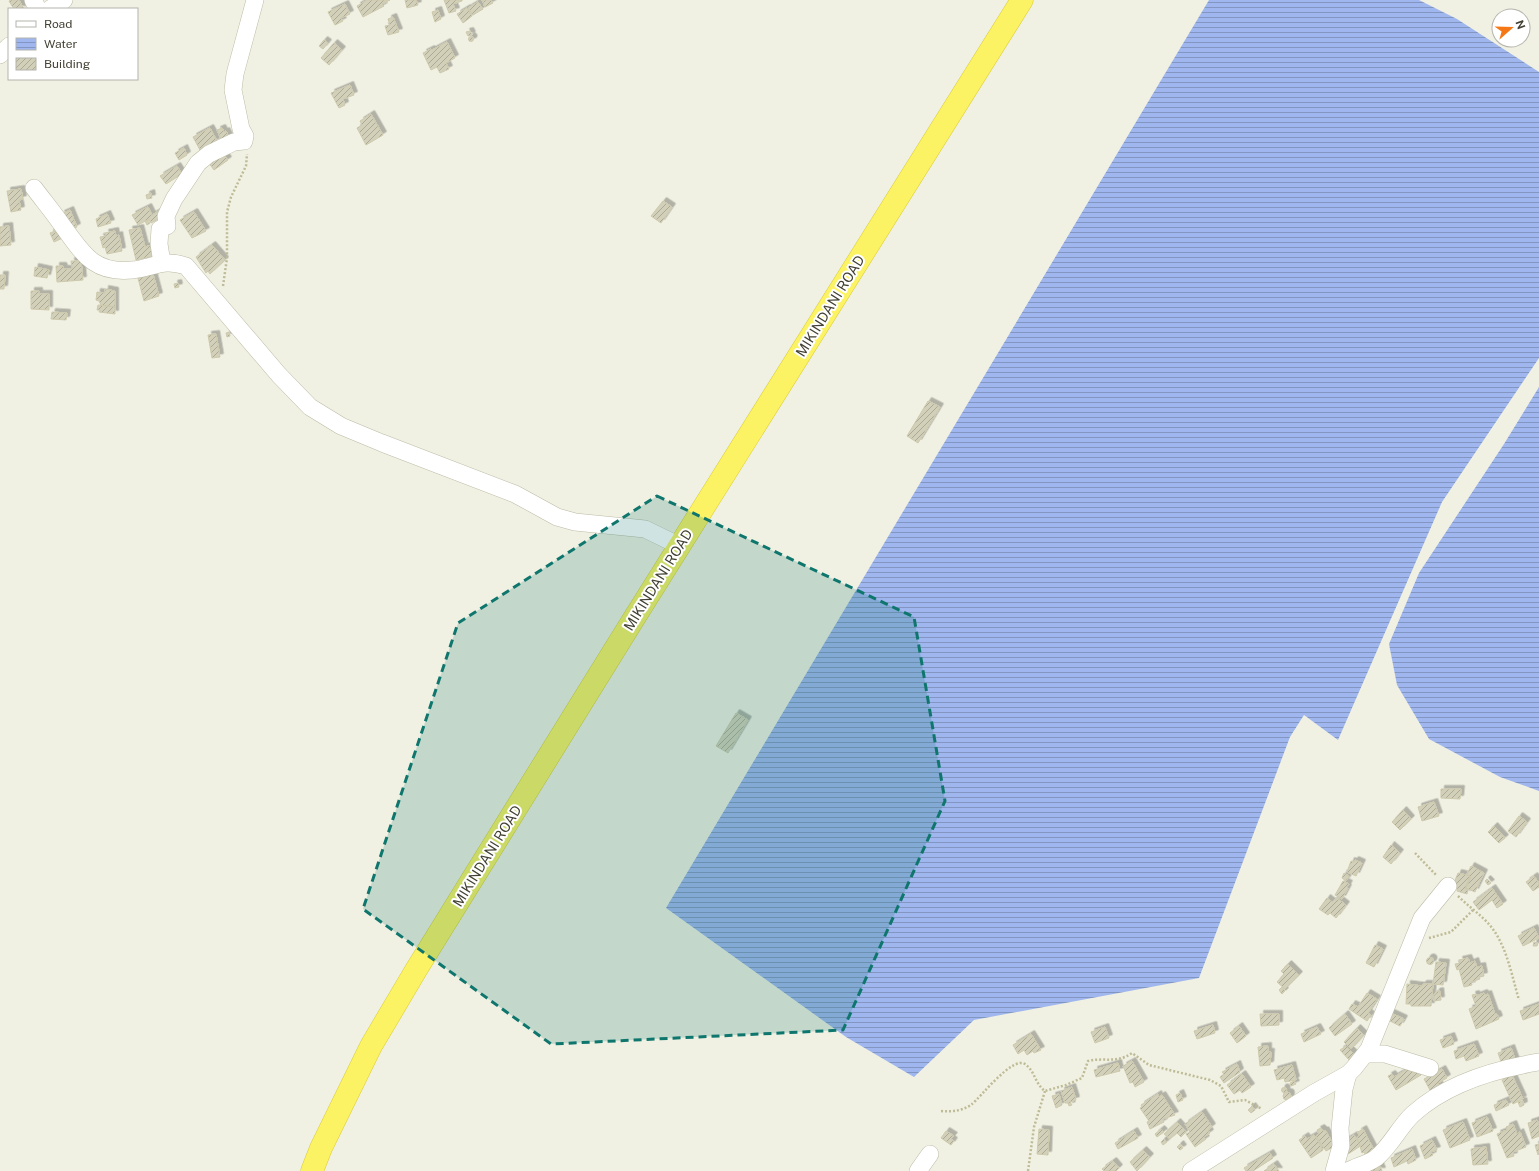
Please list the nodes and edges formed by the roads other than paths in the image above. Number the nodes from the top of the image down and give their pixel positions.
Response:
1 (64, 0) edge
2 (255, 0) edge
3 (1022, 0) edge
4 (52, 8) edge
5 (8, 47) edge
6 (0, 55) edge
7 (34, 188) dead end
8 (162, 263) junction
9 (680, 546) junction
10 (1448, 886) road end
11 (1366, 1054) junction
12 (1539, 1062) edge
13 (1430, 1068) dead end
14 (1348, 1074) junction
15 (930, 1154) dead end
16 (1199, 1169) edge
17 (312, 1171) edge
18 (918, 1171) edge
19 (1334, 1171) edge
20 (1348, 1171) edge

1 - 4 street
2 - 8 street
3 - 9 highway, MIKINDANI ROAD
5 - 6 street
7 - 8 street
8 - 9 street
9 - 17 highway, MIKINDANI ROAD
10 - 11 street
11 - 13 street
11 - 14 street
12 - 20 street
14 - 16 street
14 - 19 street
15 - 18 street

